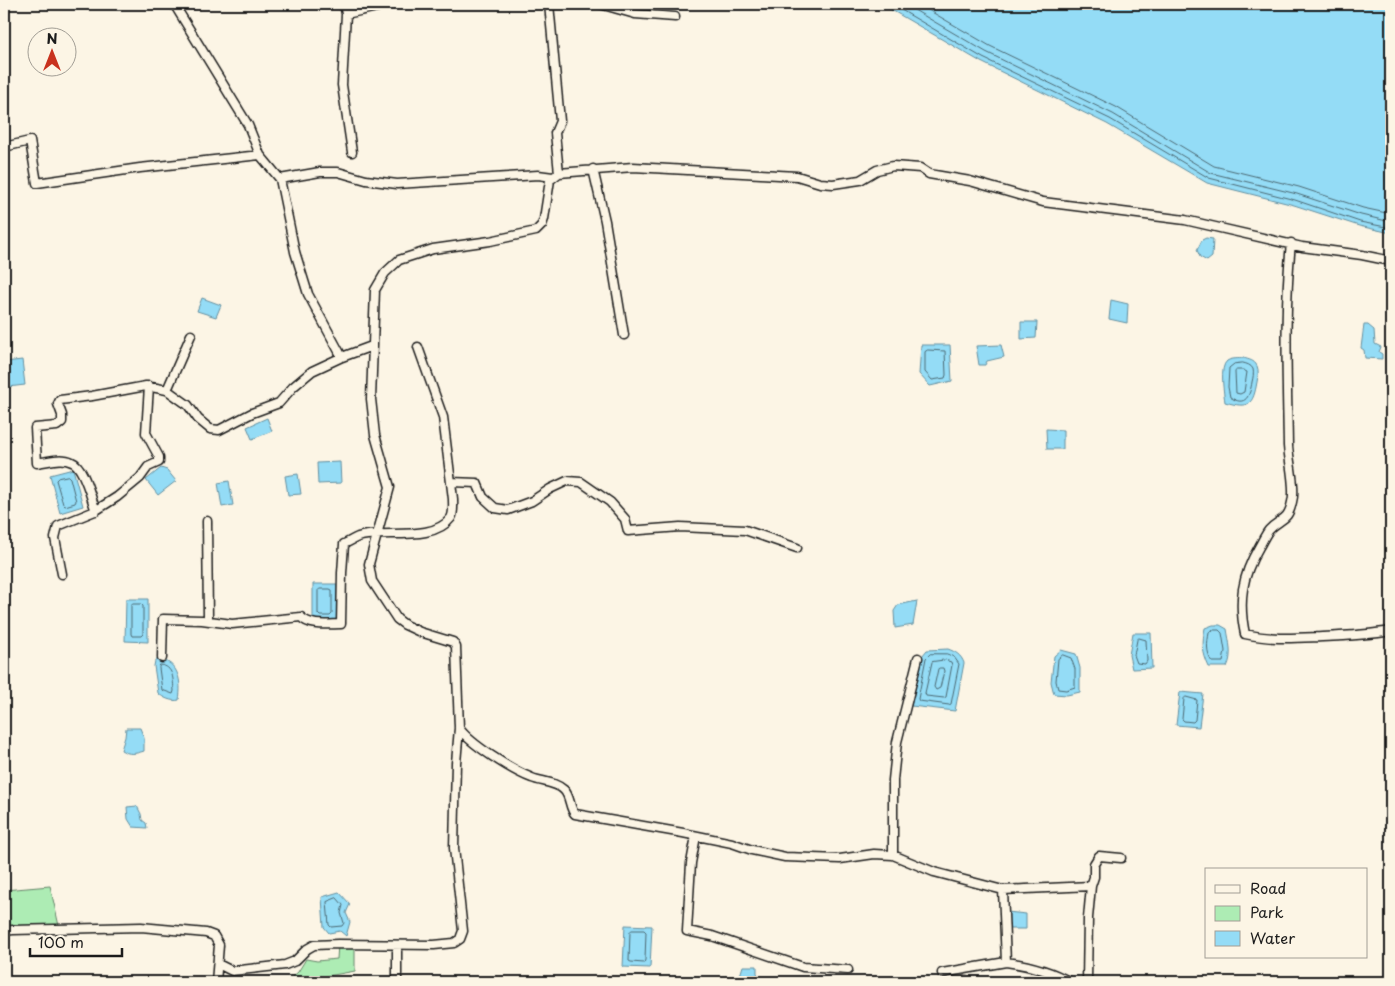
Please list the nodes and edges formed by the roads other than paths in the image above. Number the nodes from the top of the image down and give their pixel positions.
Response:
1 (174, 4) edge
2 (344, 4) edge
3 (391, 4) edge
4 (549, 4) edge
5 (600, 4) edge
6 (346, 14) junction
7 (675, 17) dead end
8 (4, 147) edge
9 (352, 152) dead end
10 (260, 155) junction
11 (593, 169) junction
12 (556, 175) junction
13 (280, 179) junction
14 (1291, 244) junction
15 (1391, 261) edge
16 (191, 335) dead end
17 (624, 335) dead end
18 (372, 346) junction
19 (418, 347) dead end
20 (342, 356) junction
21 (149, 386) junction
22 (167, 390) junction
23 (451, 482) junction
24 (96, 511) junction
25 (207, 522) dead end
26 (377, 535) junction
27 (797, 548) dead end
28 (62, 574) dead end
29 (208, 620) junction
30 (1391, 631) edge
31 (162, 658) dead end
32 (918, 658) dead end
33 (459, 728) junction
34 (696, 836) junction
35 (893, 855) junction
36 (1121, 858) dead end
37 (1091, 886) junction
38 (1003, 890) junction
39 (4, 932) edge
40 (397, 944) junction
41 (1006, 962) junction
42 (218, 964) junction
43 (848, 970) dead end
44 (942, 973) dead end
45 (216, 982) edge
46 (397, 982) edge
47 (1070, 982) edge
48 (1086, 982) edge

1 - 10 street
2 - 6 street
3 - 6 street
4 - 12 street
5 - 7 street
6 - 9 street
8 - 10 street
10 - 13 street
11 - 12 street
11 - 14 street
11 - 17 street
12 - 13 street
12 - 18 street
13 - 20 street
14 - 15 street
14 - 30 street
16 - 22 street
18 - 20 street
18 - 26 street
19 - 23 street
20 - 22 street
21 - 22 street
21 - 24 street
21 - 24 street
23 - 26 street
23 - 27 street
24 - 28 street
25 - 29 street
26 - 29 street
26 - 33 street
29 - 31 street
32 - 35 street
33 - 34 street
33 - 40 street
34 - 35 street
34 - 43 street
35 - 38 street
36 - 37 street
37 - 38 street
37 - 48 street
38 - 41 street
39 - 42 street
40 - 42 street
40 - 46 street
41 - 44 street
41 - 47 street
42 - 45 street

